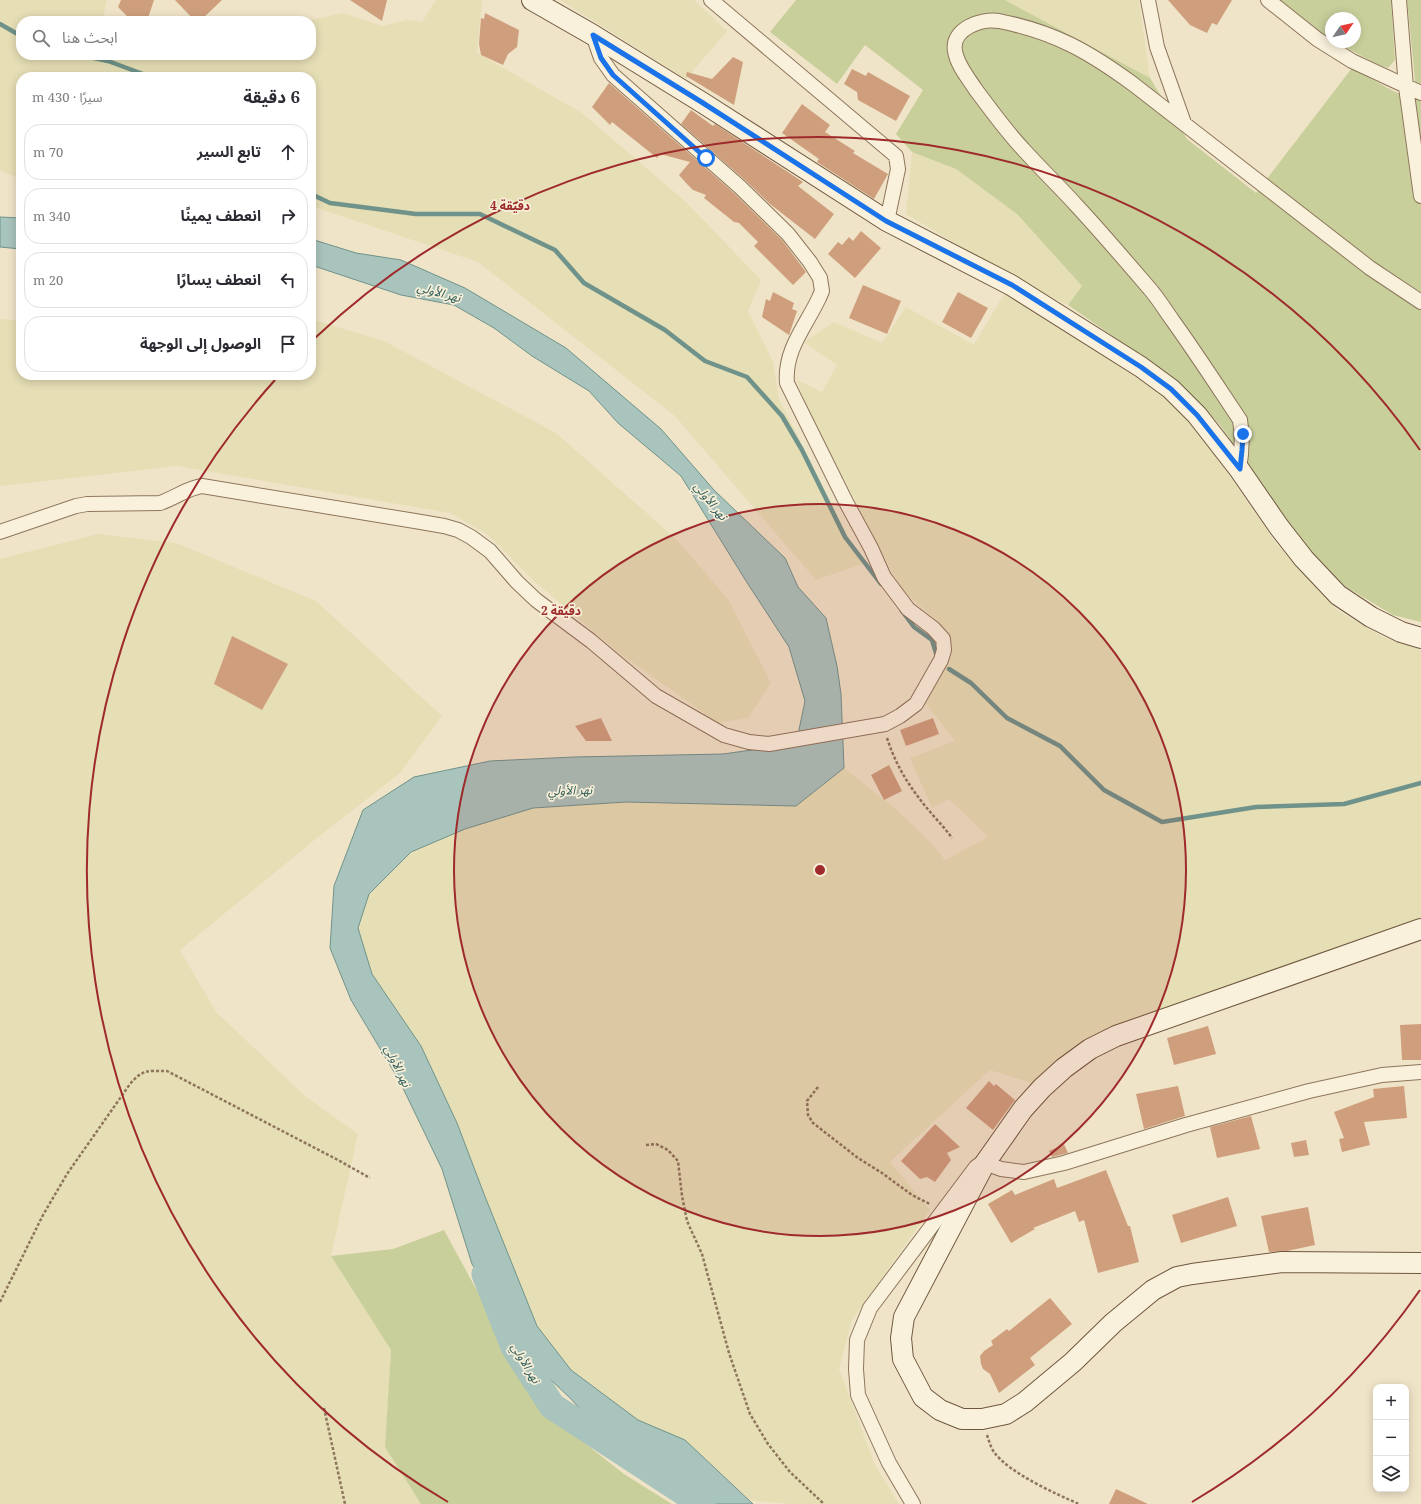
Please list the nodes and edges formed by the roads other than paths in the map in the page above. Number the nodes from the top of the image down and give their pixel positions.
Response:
1 (532, 0) edge
2 (711, 0) edge
3 (1148, 0) edge
4 (1268, 0) edge
5 (1399, 0) edge
6 (593, 35) junction
7 (1406, 87) junction
8 (1421, 93) edge
9 (1184, 124) junction
10 (1421, 196) edge
11 (886, 221) junction
12 (1421, 302) edge
13 (1240, 469) junction
14 (0, 532) edge
15 (1421, 638) edge
16 (1421, 929) edge
17 (1421, 1072) edge
18 (985, 1163) junction
19 (1421, 1263) edge
20 (913, 1504) edge

1 - 6 main road
2 - 11 street
3 - 9 street
4 - 7 street
5 - 7 street
6 - 11 main road
6 - 14 street
7 - 8 street
7 - 10 street
9 - 12 street
9 - 13 street
11 - 13 main road
13 - 15 main road
16 - 18 main road
17 - 18 street
18 - 19 main road
18 - 20 street

